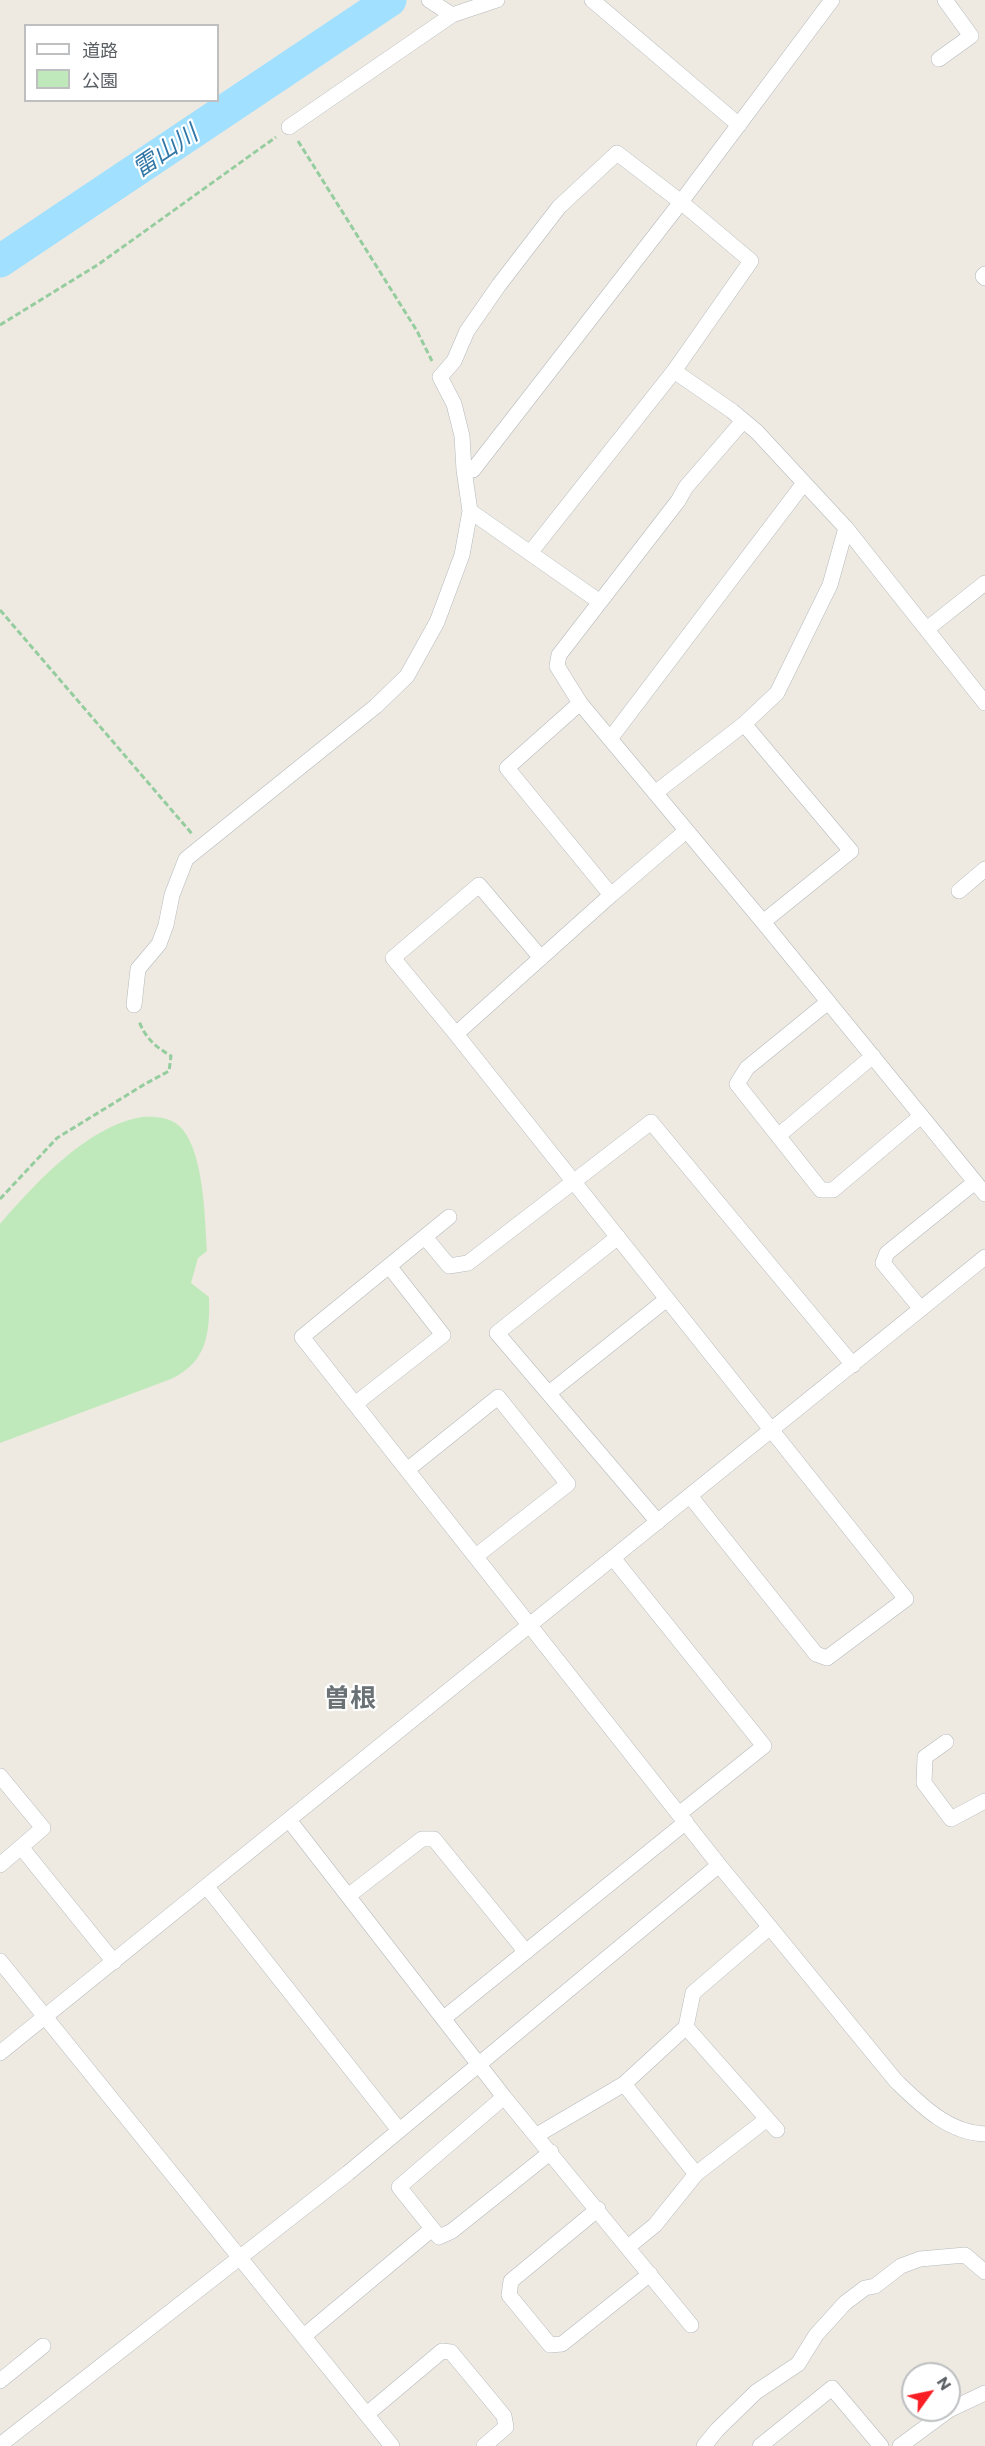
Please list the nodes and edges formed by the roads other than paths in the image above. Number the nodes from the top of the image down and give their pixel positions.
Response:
1 (497, 0) edge
2 (592, 0) edge
3 (832, 0) edge
4 (945, 0) edge
5 (441, 7) edge
6 (939, 59) dead end
7 (739, 125) junction
8 (289, 127) road end
9 (681, 202) junction
10 (675, 371) junction
11 (743, 421) junction
12 (464, 471) junction
13 (804, 483) junction
14 (470, 511) junction
15 (846, 528) junction
16 (530, 553) junction
17 (985, 584) edge
18 (600, 602) junction
19 (927, 629) junction
20 (979, 684) edge
21 (580, 703) junction
22 (985, 703) edge
23 (744, 724) junction
24 (610, 739) junction
25 (655, 793) junction
26 (686, 831) junction
27 (985, 869) edge
28 (959, 891) dead end
29 (611, 895) junction
30 (764, 922) junction
31 (541, 958) junction
32 (828, 1002) junction
33 (134, 1005) road end
34 (456, 1035) junction
35 (873, 1056) junction
36 (921, 1116) junction
37 (778, 1136) junction
38 (574, 1181) junction
39 (975, 1182) junction
40 (985, 1194) edge
41 (449, 1217) dead end
42 (425, 1237) junction
43 (618, 1237) junction
44 (985, 1257) edge
45 (389, 1266) junction
46 (667, 1299) junction
47 (921, 1309) junction
48 (853, 1365) junction
49 (549, 1394) junction
50 (356, 1404) junction
51 (770, 1431) junction
52 (408, 1470) junction
53 (690, 1496) junction
54 (658, 1522) junction
55 (476, 1556) junction
56 (613, 1558) junction
57 (531, 1624) junction
58 (946, 1742) dead end
59 (0, 1776) edge
60 (985, 1801) edge
61 (682, 1818) junction
62 (289, 1820) junction
63 (21, 1847) junction
64 (0, 1865) edge
65 (719, 1865) junction
66 (207, 1887) junction
67 (348, 1896) junction
68 (770, 1927) junction
69 (526, 1952) junction
70 (0, 1961) edge
71 (114, 1962) junction
72 (46, 2017) junction
73 (444, 2018) junction
74 (686, 2027) junction
75 (0, 2053) edge
76 (478, 2063) junction
77 (624, 2084) junction
78 (504, 2097) junction
79 (399, 2130) junction
80 (985, 2134) edge
81 (537, 2135) junction
82 (551, 2152) junction
83 (696, 2174) junction
84 (598, 2209) junction
85 (432, 2229) junction
86 (628, 2247) junction
87 (241, 2258) junction
88 (985, 2272) edge
89 (650, 2274) junction
90 (691, 2325) dead end
91 (304, 2337) junction
92 (43, 2346) dead end
93 (0, 2381) edge
94 (985, 2392) edge
95 (961, 2404) edge
96 (367, 2414) junction
97 (933, 2422) edge
98 (0, 2445) edge
99 (392, 2446) edge
100 (484, 2446) edge
101 (704, 2446) edge
102 (760, 2446) edge
103 (881, 2446) edge
104 (900, 2446) edge

1 - 5 street
2 - 7 street
3 - 7 street
4 - 6 street
5 - 8 street
7 - 9 street
9 - 10 street
9 - 12 street
9 - 12 street
10 - 11 street
10 - 16 street
11 - 13 street
11 - 18 street
12 - 14 street
13 - 15 street
13 - 24 street
14 - 16 street
14 - 33 street
15 - 19 street
15 - 23 street
16 - 18 street
17 - 19 street
18 - 21 street
19 - 20 street
20 - 22 street
21 - 24 street
21 - 29 street
23 - 25 street
23 - 30 street
24 - 25 street
25 - 26 street
26 - 29 street
26 - 30 street
27 - 28 street
29 - 31 street
30 - 32 street
31 - 34 street
31 - 34 street
32 - 35 street
32 - 37 street
34 - 38 street
35 - 36 street
35 - 37 street
36 - 37 street
36 - 39 street
38 - 42 street
38 - 43 street
38 - 48 street
39 - 40 street
39 - 47 street
41 - 42 street
42 - 45 street
43 - 46 street
43 - 49 street
44 - 47 street
45 - 50 street
45 - 50 street
46 - 49 street
46 - 51 street
47 - 48 street
48 - 51 street
49 - 54 street
50 - 52 street
51 - 53 street
51 - 53 street
52 - 55 street
52 - 55 street
53 - 54 street
54 - 56 street
55 - 57 street
56 - 57 street
56 - 61 street
57 - 61 street
57 - 62 street
58 - 60 street
59 - 63 street
61 - 65 street
61 - 69 street
62 - 66 street
62 - 67 street
63 - 64 street
63 - 71 street
65 - 68 street
65 - 76 street
66 - 71 street
66 - 79 street
67 - 69 street
67 - 73 street
68 - 74 street
68 - 80 street
69 - 73 street
70 - 72 street
71 - 72 street
72 - 75 street
72 - 87 street
73 - 76 street
74 - 77 street
74 - 83 street
76 - 78 street
76 - 79 street
77 - 81 street
77 - 83 street
78 - 81 street
78 - 85 street
79 - 87 street
81 - 82 street
82 - 84 street
82 - 85 street
83 - 86 street
84 - 86 street
84 - 89 street
85 - 91 street
86 - 89 street
87 - 91 street
87 - 98 street
88 - 101 street
89 - 90 street
91 - 96 street
92 - 93 street
94 - 95 street
96 - 99 street
96 - 100 street
97 - 104 street
102 - 103 street

